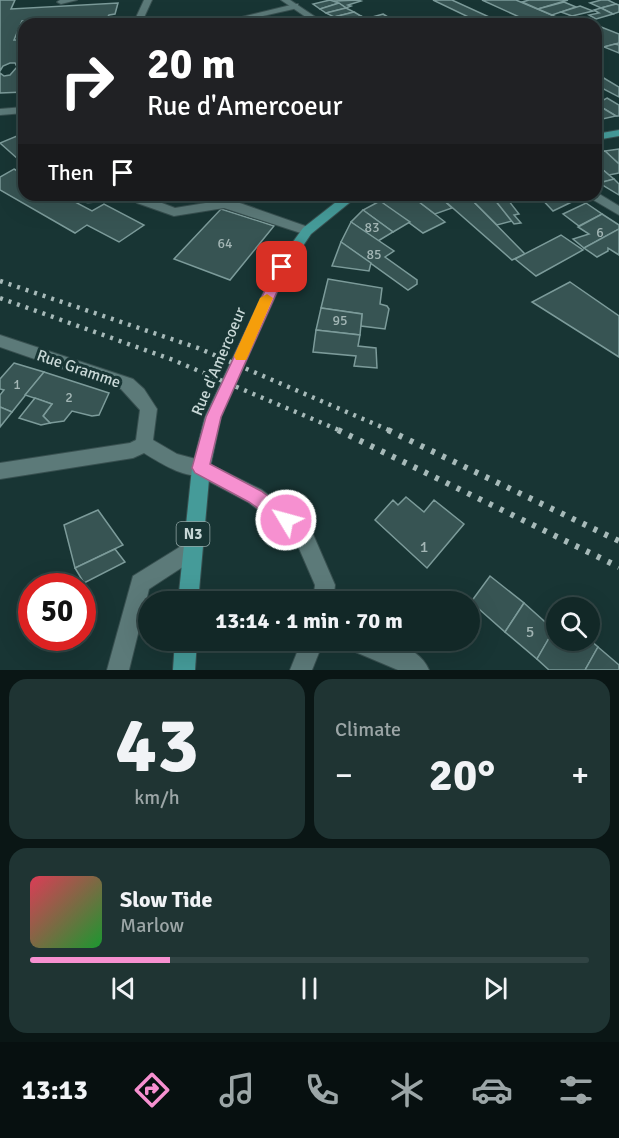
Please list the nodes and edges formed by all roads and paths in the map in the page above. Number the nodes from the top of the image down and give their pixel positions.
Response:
1 (73, 0) edge
2 (148, 0) edge
3 (285, 0) edge
4 (61, 2) dead end
5 (295, 6) junction
6 (140, 18) edge
7 (243, 18) edge
8 (313, 18) edge
9 (18, 110) edge
10 (0, 112) edge
11 (619, 133) edge
12 (602, 136) edge
13 (602, 200) edge
14 (144, 201) edge
15 (345, 201) edge
16 (619, 211) edge
17 (307, 231) junction
18 (0, 341) edge
19 (144, 444) junction
20 (201, 468) junction
21 (0, 471) edge
22 (191, 550) junction
23 (189, 591) edge
24 (324, 591) edge
25 (185, 651) edge
26 (309, 651) edge
27 (382, 651) edge
28 (118, 670) edge
29 (184, 670) edge
30 (301, 670) edge
31 (418, 670) edge

1 - 4 street
2 - 6 street
3 - 5 street
5 - 7 street
5 - 8 street
9 - 10 street
11 - 12 main road
13 - 16 street
14 - 17 street
15 - 17 main road, Rue d'Amercoeur / N3
17 - 20 main road, Rue d'Amercoeur / N3
18 - 19 street, Rue Gramme
19 - 20 street
19 - 21 street
20 - 22 main road, N3
20 - 24 street
22 - 23 main road, N3
22 - 28 street
25 - 29 main road
26 - 30 street
27 - 31 street

